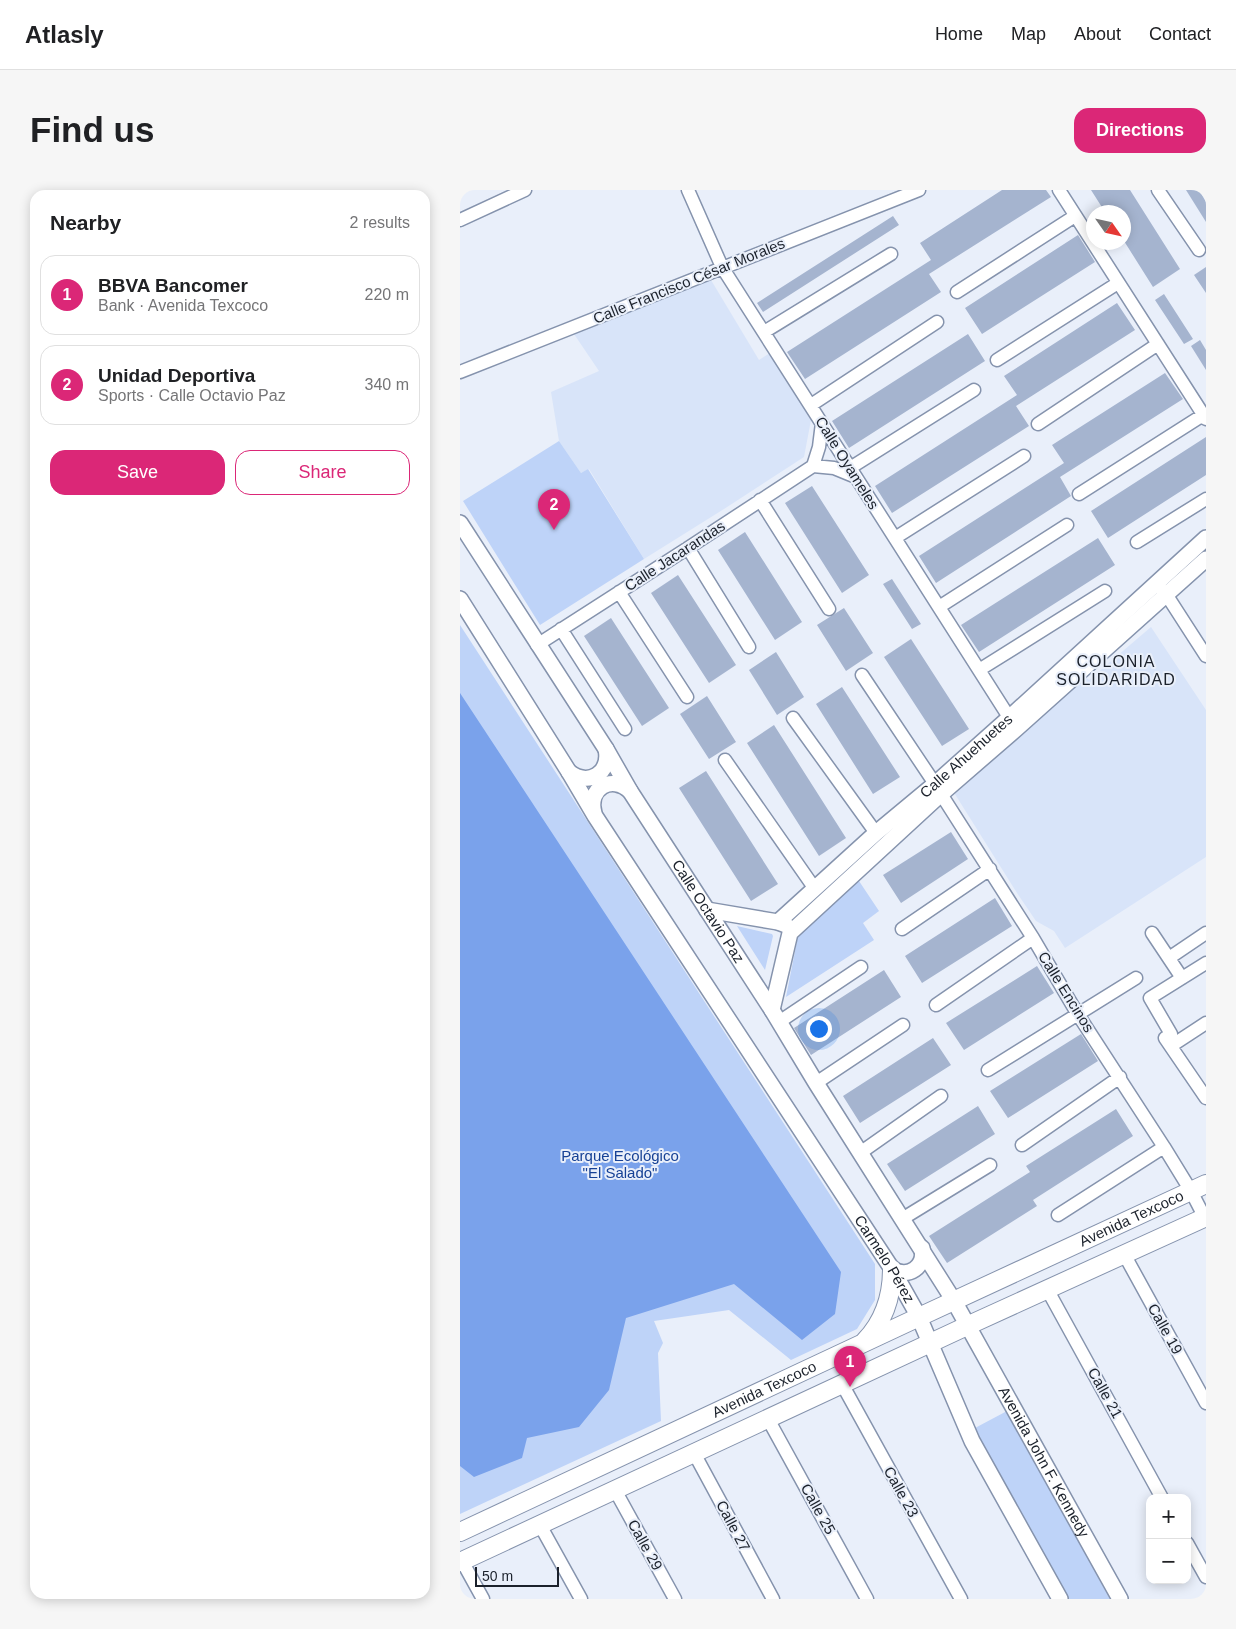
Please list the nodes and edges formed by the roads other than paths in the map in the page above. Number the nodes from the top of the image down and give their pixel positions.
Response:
1 (525, 190) edge
2 (688, 190) edge
3 (919, 190) edge
4 (1060, 190) edge
5 (1158, 190) edge
6 (1075, 216) junction
7 (460, 220) edge
8 (1199, 250) dead end
9 (891, 254) dead end
10 (722, 267) junction
11 (1118, 283) junction
12 (958, 292) dead end
13 (937, 322) dead end
14 (764, 332) junction
15 (1158, 344) junction
16 (997, 360) dead end
17 (460, 372) edge
18 (974, 390) dead end
19 (811, 405) junction
20 (1205, 417) edge
21 (822, 423) junction
22 (1038, 424) dead end
23 (1024, 456) dead end
24 (813, 466) junction
25 (853, 473) junction
26 (1079, 494) dead end
27 (1206, 499) edge
28 (760, 500) junction
29 (460, 523) edge
30 (1067, 525) dead end
31 (895, 538) junction
32 (1206, 538) edge
33 (1137, 542) dead end
34 (688, 548) junction
35 (1206, 559) edge
36 (1161, 589) junction
37 (1105, 591) dead end
38 (619, 592) junction
39 (460, 599) edge
40 (939, 607) junction
41 (829, 609) dead end
42 (561, 629) junction
43 (537, 644) junction
44 (749, 647) dead end
45 (1206, 656) edge
46 (979, 670) junction
47 (862, 675) dead end
48 (686, 697) dead end
49 (793, 718) dead end
50 (1013, 724) junction
51 (625, 729) dead end
52 (606, 749) junction
53 (725, 760) dead end
54 (569, 772) junction
55 (938, 789) junction
56 (630, 791) junction
57 (595, 816) junction
58 (876, 834) junction
59 (990, 869) junction
60 (814, 889) junction
61 (707, 910) junction
62 (778, 922) junction
63 (902, 929) dead end
64 (790, 933) junction
65 (1152, 933) dead end
66 (1206, 933) edge
67 (1033, 938) junction
68 (1169, 958) junction
69 (1206, 963) edge
70 (861, 967) dead end
71 (1136, 978) dead end
72 (1182, 978) junction
73 (936, 1005) dead end
74 (1077, 1013) junction
75 (775, 1016) junction
76 (1206, 1023) edge
77 (903, 1025) dead end
78 (1171, 1046) junction
79 (988, 1070) dead end
80 (1120, 1077) junction
81 (816, 1084) junction
82 (1204, 1092) edge
83 (941, 1096) dead end
84 (1022, 1145) dead end
85 (1164, 1146) junction
86 (860, 1153) junction
87 (990, 1165) dead end
88 (1199, 1188) edge
89 (1058, 1215) dead end
90 (1206, 1218) edge
91 (902, 1219) junction
92 (922, 1248) junction
93 (1124, 1254) junction
94 (892, 1269) junction
95 (1047, 1289) junction
96 (954, 1301) junction
97 (919, 1317) junction
98 (969, 1325) junction
99 (930, 1344) junction
100 (860, 1345) junction
101 (842, 1384) junction
102 (1206, 1403) edge
103 (768, 1419) junction
104 (694, 1453) junction
105 (615, 1490) junction
106 (1160, 1494) edge
107 (540, 1525) junction
108 (460, 1532) edge
109 (1191, 1550) edge
110 (461, 1562) edge
111 (1206, 1577) edge
112 (483, 1599) edge
113 (581, 1599) edge
114 (675, 1599) edge
115 (773, 1599) edge
116 (867, 1599) edge
117 (961, 1599) edge
118 (1060, 1599) edge
119 (1120, 1599) edge

1 - 7 street
2 - 10 street, Calle Oyameles
3 - 10 street, Calle Francisco César Morales
4 - 6 street
5 - 8 street
6 - 11 street
6 - 12 street
9 - 14 street
10 - 14 street, Calle Oyameles
10 - 17 street, Calle Francisco César Morales
11 - 15 street
11 - 16 street
13 - 19 street
14 - 19 street, Calle Oyameles
15 - 20 street
15 - 22 street
18 - 25 street
19 - 21 street, Calle Oyameles
20 - 26 street
21 - 24 street
21 - 25 street, Calle Oyameles
23 - 31 street
24 - 25 street
24 - 28 street, Calle Jacarandas
25 - 31 street, Calle Oyameles
27 - 33 street
28 - 34 street, Calle Jacarandas
28 - 41 street
29 - 43 street, Calle Octavio Paz
30 - 40 street
31 - 40 street, Calle Oyameles
32 - 36 street, Calle Ahuehuetes
34 - 38 street, Calle Jacarandas
34 - 44 street
35 - 36 street, Calle Ahuehuetes
36 - 45 street
36 - 50 street, Calle Ahuehuetes
37 - 46 street
38 - 42 street, Calle Jacarandas
38 - 48 street
39 - 54 street
40 - 46 street, Calle Oyameles
42 - 43 street, Calle Jacarandas
42 - 51 street
43 - 52 street, Calle Octavio Paz
46 - 50 street, Calle Oyameles
47 - 55 street, Calle Encinos
49 - 58 street
50 - 55 street, Calle Ahuehuetes
52 - 54 street
52 - 56 street, Calle Octavio Paz
53 - 60 street
54 - 57 street
55 - 58 street, Calle Ahuehuetes
55 - 59 street, Calle Encinos
55 - 64 street, Calle Ahuehuetes
56 - 57 street
56 - 61 street, Calle Octavio Paz
57 - 94 street, Carmelo Pérez
58 - 60 street, Calle Ahuehuetes
59 - 63 street
59 - 67 street, Calle Encinos
60 - 62 street, Calle Ahuehuetes
61 - 62 street
61 - 75 street, Calle Octavio Paz
62 - 64 street
64 - 75 street
65 - 68 street
66 - 68 street
67 - 73 street
67 - 74 street, Calle Encinos
68 - 72 street
69 - 72 street
70 - 75 street
71 - 74 street
72 - 78 street
74 - 79 street
74 - 80 street, Calle Encinos
75 - 81 street, Calle Octavio Paz
76 - 78 street
77 - 81 street
78 - 82 street
80 - 84 street
80 - 85 street, Calle Encinos
81 - 86 street, Calle Octavio Paz
83 - 86 street
85 - 88 street, Calle Encinos
85 - 89 street
86 - 91 street, Calle Octavio Paz
87 - 91 street
88 - 90 street, Calle Encinos
88 - 96 main road, Avenida Texcoco
90 - 93 main road, Avenida Texcoco
91 - 92 street, Calle Octavio Paz
92 - 94 street
92 - 96 street, Calle Octavio Paz
93 - 95 main road, Avenida Texcoco
93 - 102 street, Calle 19
94 - 97 street, Carmelo Pérez
94 - 100 main road
95 - 98 main road, Avenida Texcoco
95 - 106 street, Calle 21
96 - 97 main road, Avenida Texcoco
96 - 98 street
97 - 99 street, Carmelo Pérez
97 - 100 main road, Avenida Texcoco
98 - 99 main road, Avenida Texcoco
98 - 119 street, Avenida John F. Kennedy
99 - 101 main road, Avenida Texcoco
99 - 118 street
100 - 108 main road, Avenida Texcoco
101 - 103 main road, Avenida Texcoco
101 - 117 street, Calle 23
103 - 104 main road, Avenida Texcoco
103 - 116 street, Calle 25
104 - 105 main road, Avenida Texcoco
104 - 115 street, Calle 27
105 - 107 main road, Avenida Texcoco
105 - 114 street, Calle 29
107 - 110 main road, Avenida Texcoco
107 - 113 street
109 - 111 street
110 - 112 street

